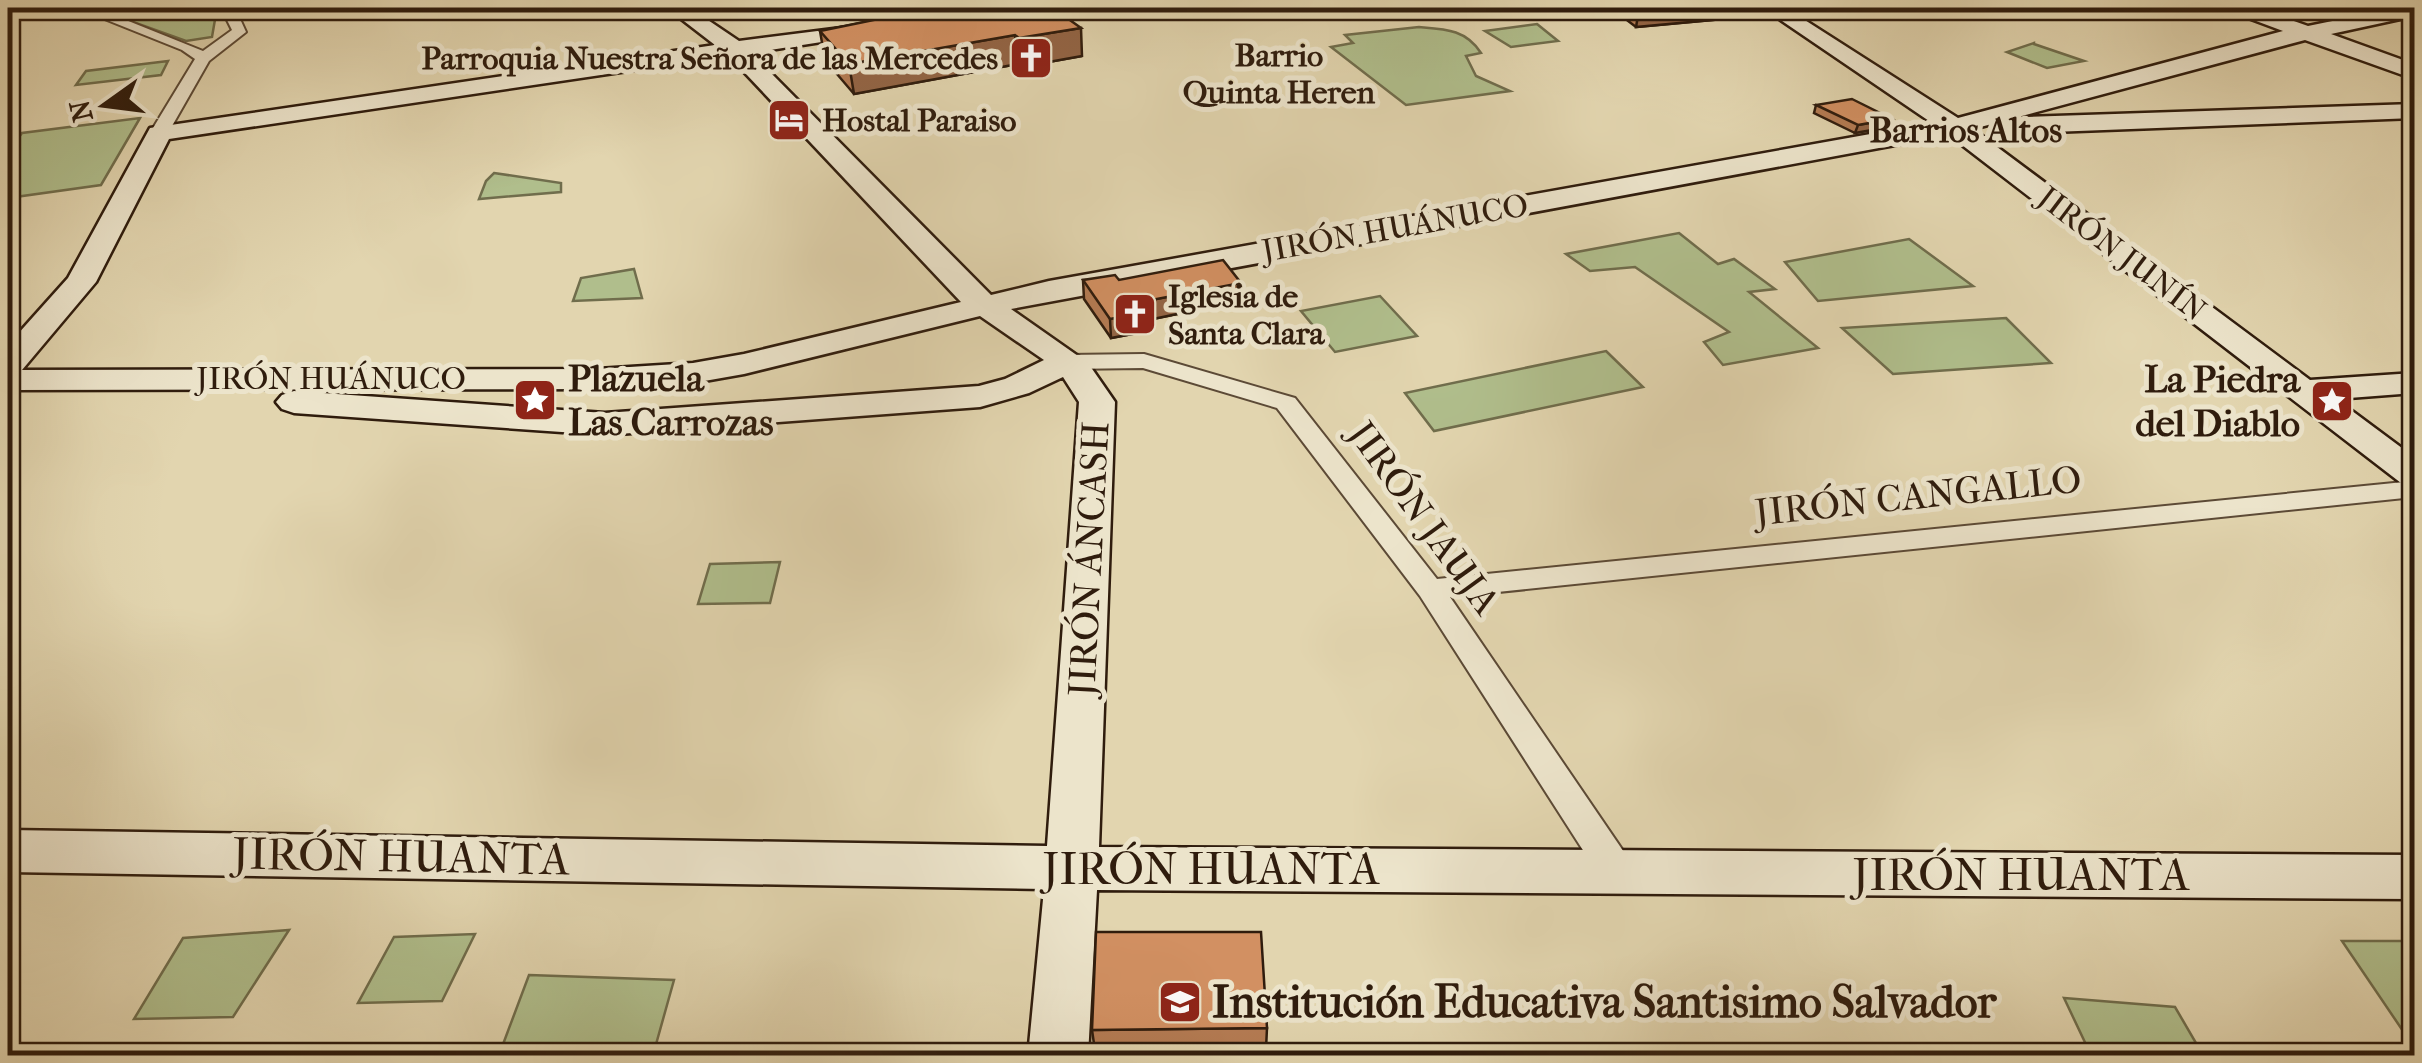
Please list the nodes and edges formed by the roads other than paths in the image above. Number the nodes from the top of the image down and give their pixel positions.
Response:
1 (84, 8) edge
2 (228, 8) edge
3 (678, 8) edge
4 (1773, 8) edge
5 (2239, 8) edge
6 (2414, 10) edge
7 (902, 24) edge
8 (2306, 32) junction
9 (734, 48) junction
10 (203, 58) junction
11 (2414, 72) edge
12 (2414, 111) edge
13 (1954, 128) junction
14 (159, 132) junction
15 (982, 304) junction
16 (1066, 362) junction
17 (8, 365) edge
18 (8, 380) edge
19 (2414, 383) edge
20 (8, 389) edge
21 (2303, 391) junction
22 (2414, 475) edge
23 (2414, 489) edge
24 (1430, 588) junction
25 (8, 851) edge
26 (1072, 868) junction
27 (1618, 872) junction
28 (2414, 877) edge
29 (1058, 1056) edge

1 - 10 street
2 - 10 street
3 - 9 street, JIRÓN ÁNCASH
4 - 13 street, JIRÓN JUNÍN
5 - 8 street
6 - 8 street, JIRÓN HUÁNUCO
7 - 9 street
8 - 11 street
8 - 13 street, JIRÓN HUÁNUCO
9 - 14 street
9 - 15 street, JIRÓN ÁNCASH
10 - 14 street
12 - 13 street
13 - 15 street, JIRÓN HUÁNUCO
13 - 21 street, JIRÓN JUNÍN
14 - 17 street
15 - 16 street, JIRÓN ÁNCASH
15 - 18 street, JIRÓN HUÁNUCO
16 - 20 street, JIRÓN HUÁNUCO
16 - 24 street, JIRÓN JAUJA
16 - 26 street, JIRÓN ÁNCASH
19 - 21 street
21 - 22 street, JIRÓN JUNÍN
23 - 24 street, JIRÓN CANGALLO
24 - 27 street, JIRÓN JAUJA
25 - 26 street, JIRÓN HUANTA
26 - 27 street, JIRÓN HUANTA
26 - 29 street, JIRÓN ÁNCASH
27 - 28 street, JIRÓN HUANTA

